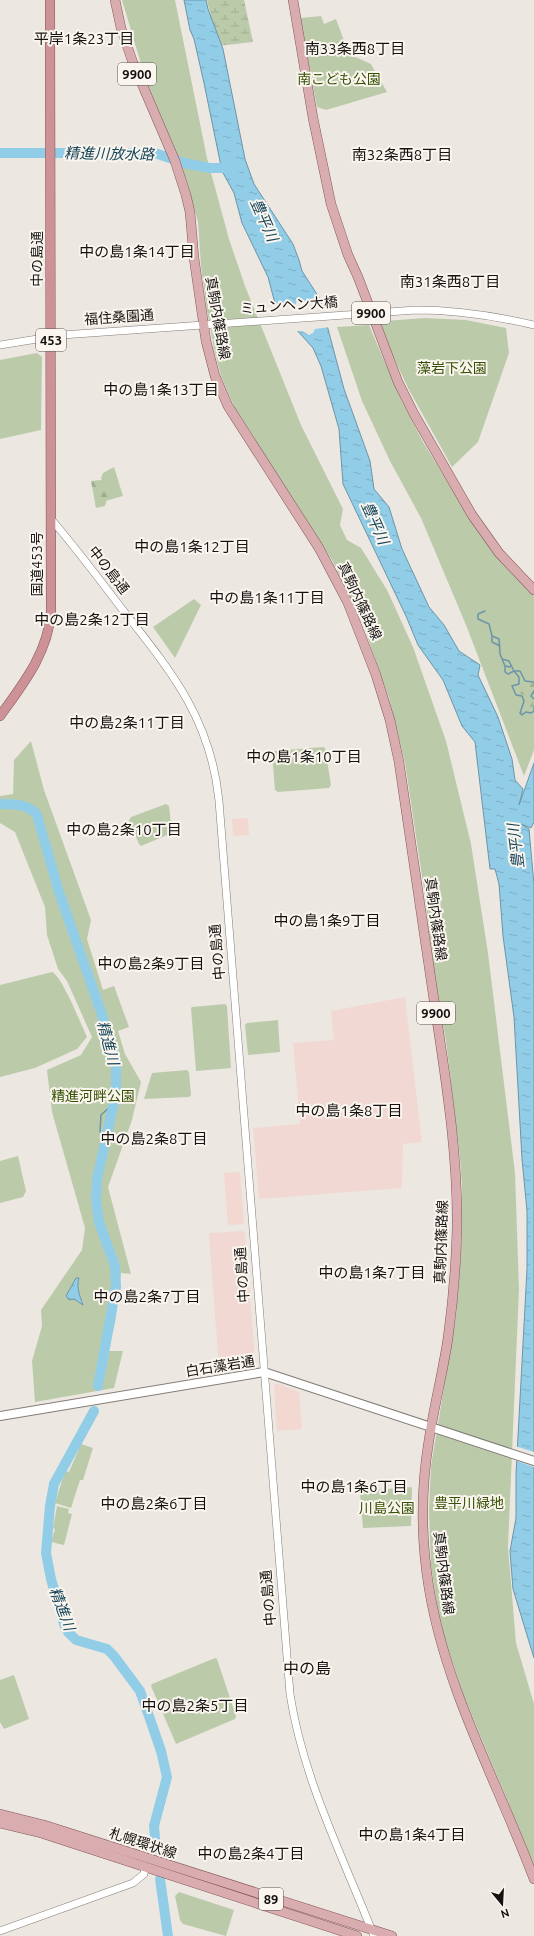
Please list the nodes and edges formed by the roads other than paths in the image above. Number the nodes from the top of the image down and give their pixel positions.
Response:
1 (50, 0) edge
2 (115, 0) edge
3 (293, 0) edge
4 (368, 313) junction
5 (216, 323) joint
6 (203, 324) junction
7 (534, 325) edge
8 (51, 336) junction
9 (0, 345) edge
10 (51, 519) junction
11 (534, 590) edge
12 (0, 716) edge
13 (264, 1372) junction
14 (0, 1416) edge
15 (434, 1428) junction
16 (534, 1461) edge
17 (0, 1814) edge
18 (0, 1823) edge
19 (145, 1867) junction
20 (534, 1879) edge
21 (0, 1931) edge
22 (372, 1933) edge
23 (357, 1936) edge
24 (392, 1936) edge

1 - 8 highway, 中の島通 / 453
2 - 6 main road, 真駒内篠路線 / 9900
3 - 4 main road, 9900
4 - 5 street, ミュンヘン大橋
4 - 7 street
4 - 11 main road, 9900
5 - 6 street, 福住桑園通
6 - 8 street, 福住桑園通
6 - 15 main road, 真駒内篠路線 / 9900
8 - 9 street, 福住桑園通
8 - 10 highway, 中の島通 / 453
10 - 12 highway, 国道453号 / 453
10 - 13 street, 中の島通
13 - 14 main road, 白石藻岩通
13 - 15 main road, 白石藻岩通
13 - 22 street, 中の島通
15 - 16 main road, 白石藻岩通
15 - 20 main road, 真駒内篠路線 / 9900
17 - 22 main road, 札幌環状線 / 89
18 - 19 main road, 札幌環状線 / 89
19 - 21 street
19 - 23 main road, 札幌環状線 / 89
22 - 24 main road, 札幌環状線 / 89

